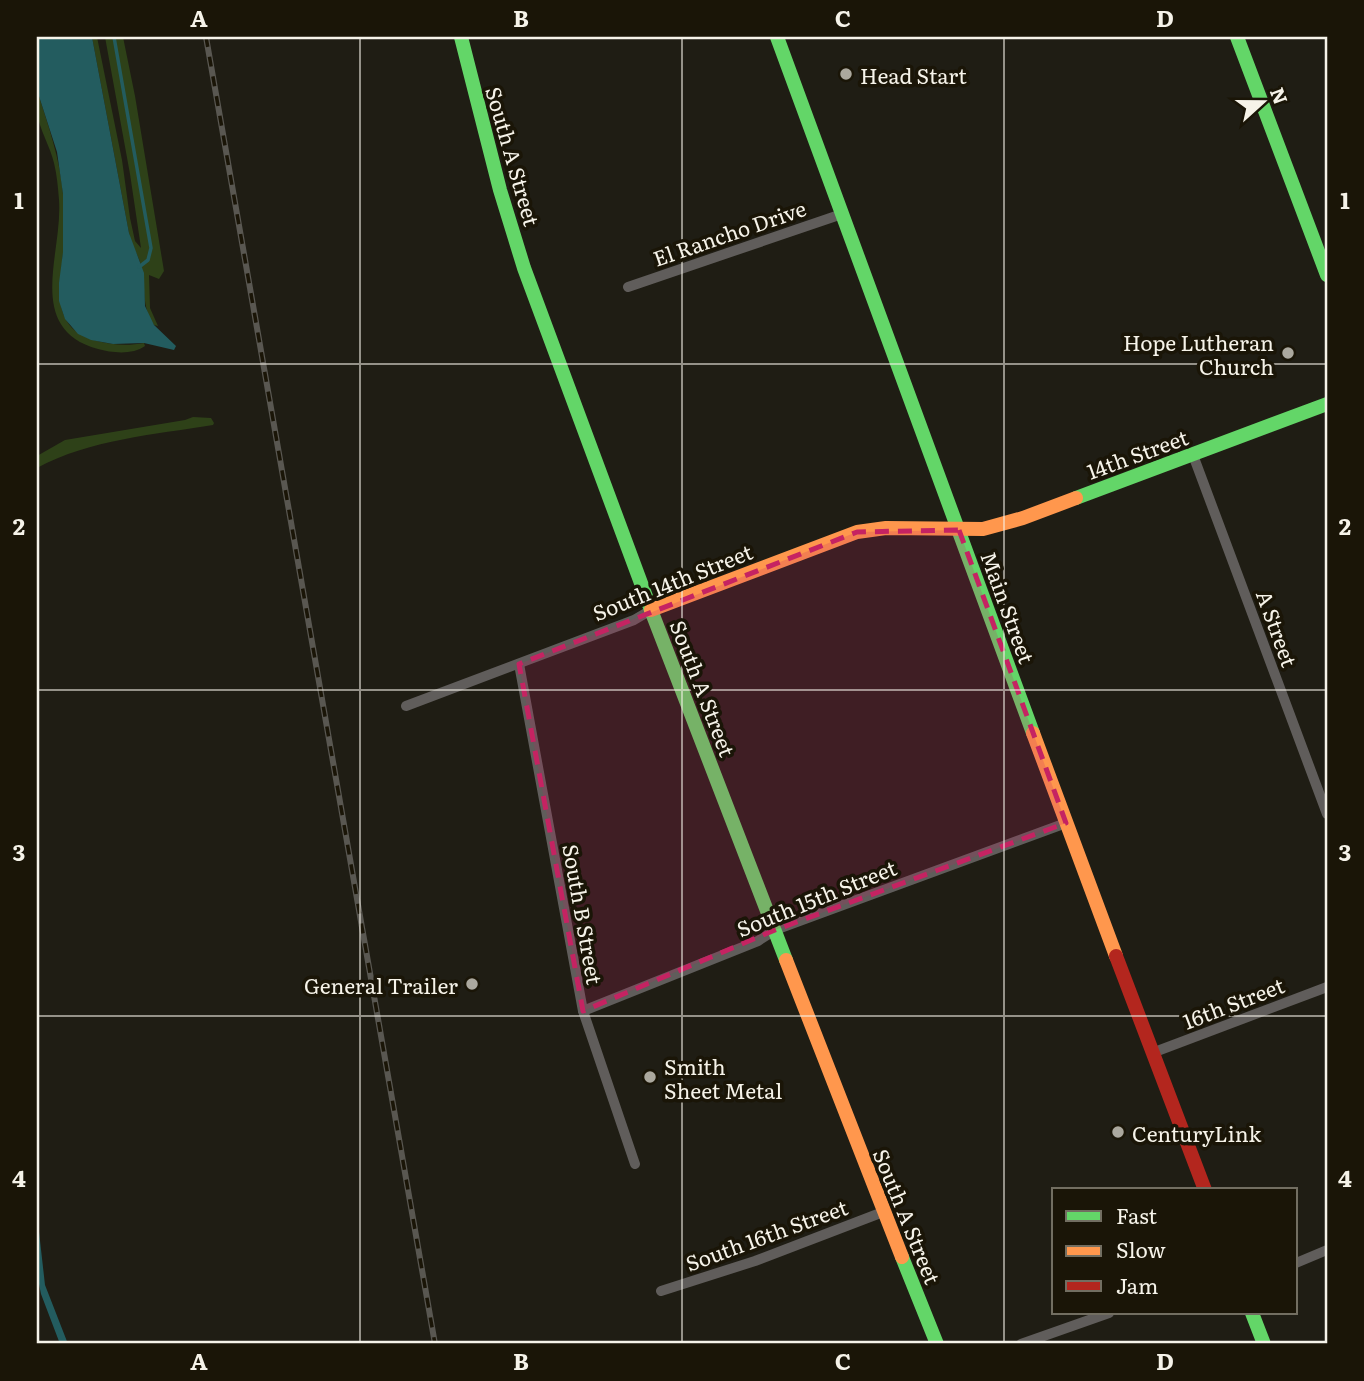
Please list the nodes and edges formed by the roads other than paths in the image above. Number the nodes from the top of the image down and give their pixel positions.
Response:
1 (461, 37) edge
2 (777, 37) edge
3 (1237, 37) edge
4 (842, 214) junction
5 (1327, 275) edge
6 (628, 287) dead end
7 (1327, 404) edge
8 (1193, 455) junction
9 (959, 530) junction
10 (651, 610) junction
11 (519, 664) junction
12 (406, 706) dead end
13 (1327, 814) edge
14 (1066, 822) junction
15 (775, 930) junction
16 (1327, 986) edge
17 (583, 1011) junction
18 (1153, 1054) junction
19 (635, 1164) dead end
20 (1204, 1188) edge
21 (883, 1212) junction
22 (1327, 1251) edge
23 (1298, 1262) edge
24 (661, 1291) dead end
25 (1106, 1314) edge
26 (1252, 1314) edge
27 (937, 1344) edge
28 (1021, 1344) edge
29 (1264, 1344) edge

1 - 10 main road, South A Street
2 - 4 main road, Main Street
3 - 5 main road
4 - 6 street, El Rancho Drive
4 - 9 main road, Main Street
7 - 8 main road, 14th Street
8 - 9 main road, 14th Street
8 - 13 street, A Street
9 - 10 main road, South 14th Street
9 - 14 main road, Main Street
10 - 11 street, South 14th Street
10 - 15 main road, South A Street
11 - 12 street, South 14th Street
11 - 17 street, South B Street
14 - 15 street, South 15th Street
14 - 18 main road, Main Street
15 - 17 street, South 15th Street
15 - 21 main road, South A Street
16 - 18 street, 16th Street
17 - 19 street, South B Street
18 - 20 main road, Main Street
21 - 24 street, South 16th Street
21 - 27 main road, South A Street
22 - 23 street
25 - 28 street
26 - 29 main road

